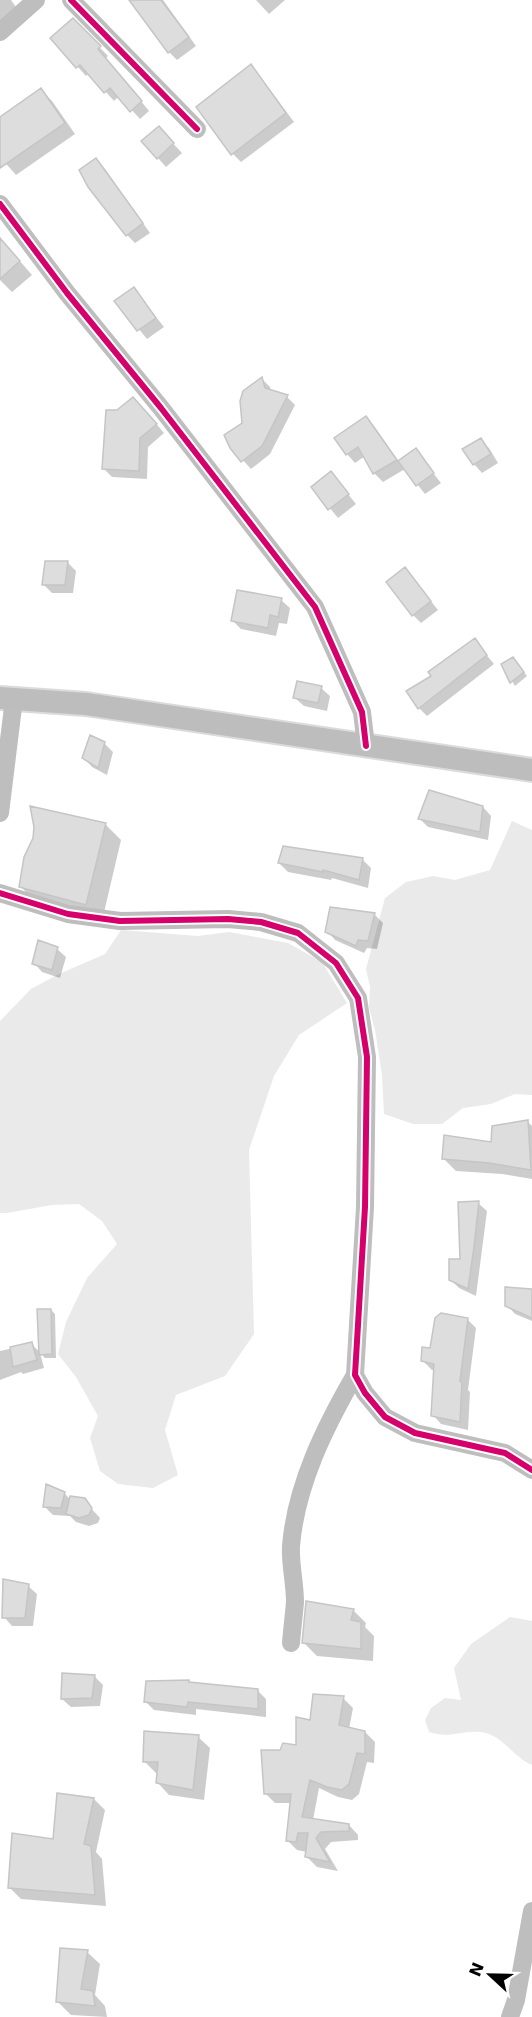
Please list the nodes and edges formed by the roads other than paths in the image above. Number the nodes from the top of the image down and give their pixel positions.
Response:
1 (36, 0) edge
2 (71, 0) edge
3 (0, 32) edge
4 (197, 129) dead end
5 (0, 204) edge
6 (7, 699) edge
7 (366, 746) junction
8 (532, 770) edge
9 (0, 813) edge
10 (0, 893) edge
11 (355, 1375) junction
12 (532, 1470) edge
13 (291, 1643) dead end
14 (532, 1911) edge
15 (510, 2017) edge

1 - 3 street
2 - 4 street
5 - 7 street
6 - 7 main road
6 - 9 street
7 - 8 main road
10 - 11 street
11 - 12 street
11 - 13 street
14 - 15 street

